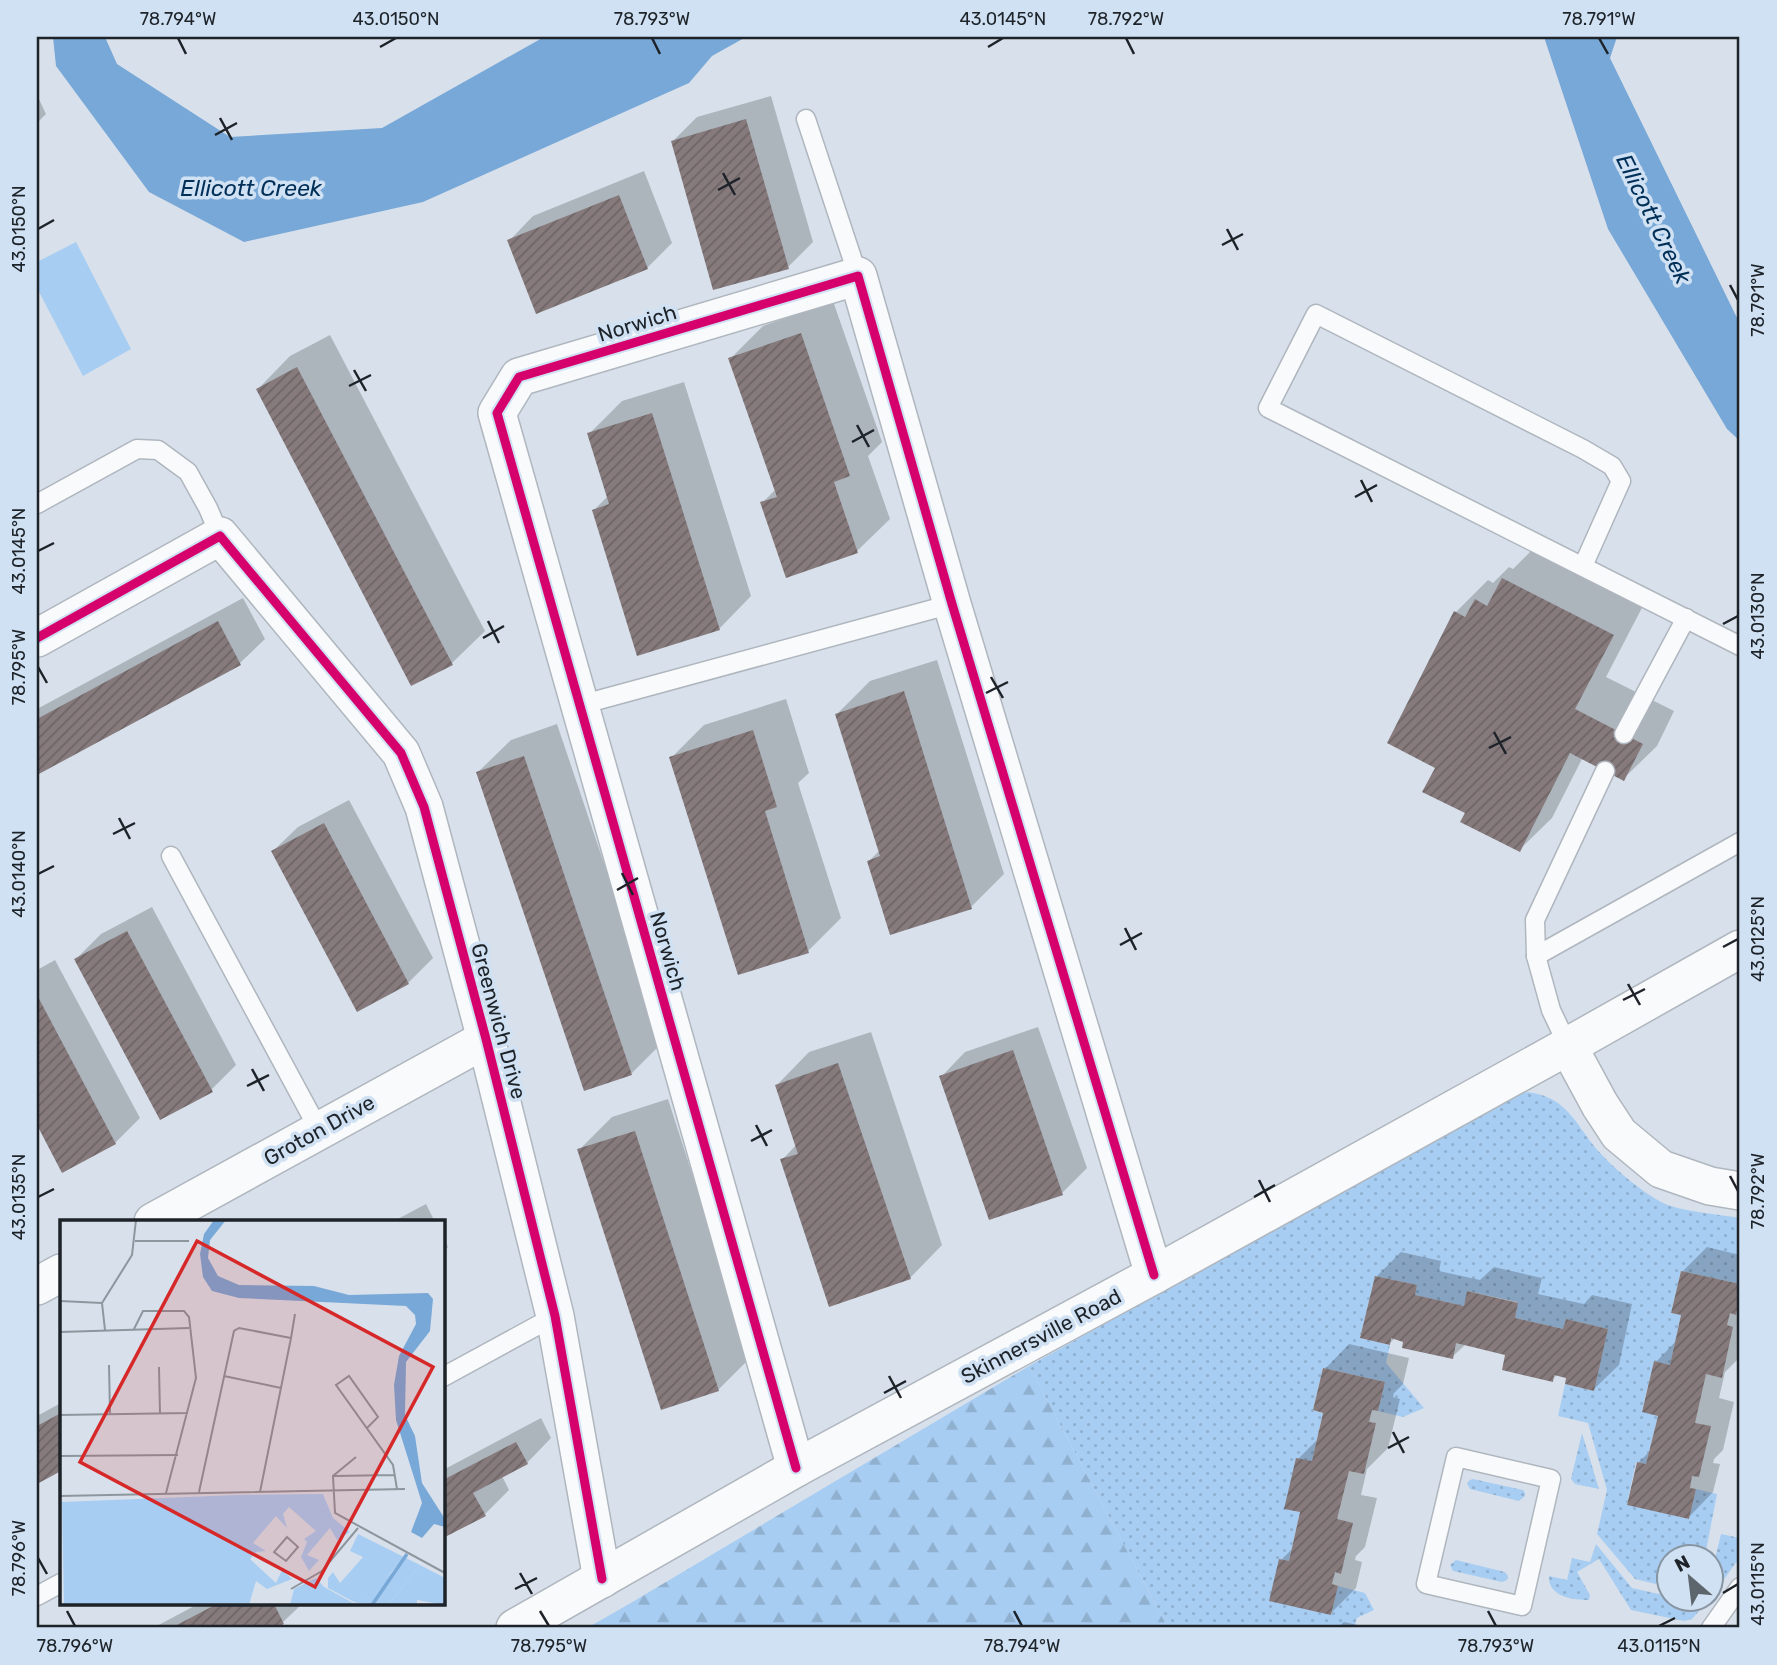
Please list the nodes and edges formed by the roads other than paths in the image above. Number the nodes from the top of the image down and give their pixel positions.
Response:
1 (806, 119) dead end
2 (858, 276) junction
3 (37, 504) edge
4 (220, 536) junction
5 (1583, 566) junction
6 (952, 604) junction
7 (1686, 618) junction
8 (37, 638) edge
9 (1740, 646) edge
10 (580, 705) junction
11 (1624, 734) dead end
12 (1605, 771) dead end
13 (1740, 842) edge
14 (171, 856) dead end
15 (1740, 949) edge
16 (1536, 956) junction
17 (486, 1039) junction
18 (1569, 1046) junction
19 (319, 1130) junction
20 (1740, 1191) edge
21 (157, 1220) edge
22 (60, 1274) edge
23 (1154, 1275) junction
24 (37, 1286) edge
25 (555, 1316) junction
26 (444, 1376) edge
27 (796, 1468) junction
28 (603, 1579) junction
29 (60, 1584) edge
30 (1426, 1584) joint
31 (1740, 1587) edge
32 (37, 1596) edge
33 (515, 1628) edge
34 (1712, 1628) edge

1 - 2 lane
2 - 6 street
2 - 10 street, Norwich
3 - 4 lane
4 - 8 street
4 - 17 street, Greenwich Drive
5 - 5 lane
5 - 7 lane
6 - 10 lane
6 - 23 street
7 - 9 lane
7 - 11 lane
10 - 27 street, Norwich
12 - 16 lane
13 - 16 lane
14 - 19 lane
15 - 18 street, Skinnersville Road
16 - 18 lane
17 - 19 street, Groton Drive
17 - 25 street, Greenwich Drive
18 - 20 street
18 - 23 street, Skinnersville Road
19 - 21 street, Groton Drive
22 - 24 street
23 - 27 street, Skinnersville Road
25 - 26 lane
25 - 28 street, Greenwich Drive
27 - 28 street, Skinnersville Road
28 - 33 street, Skinnersville Road
29 - 32 lane
30 - 30 lane
31 - 34 lane

